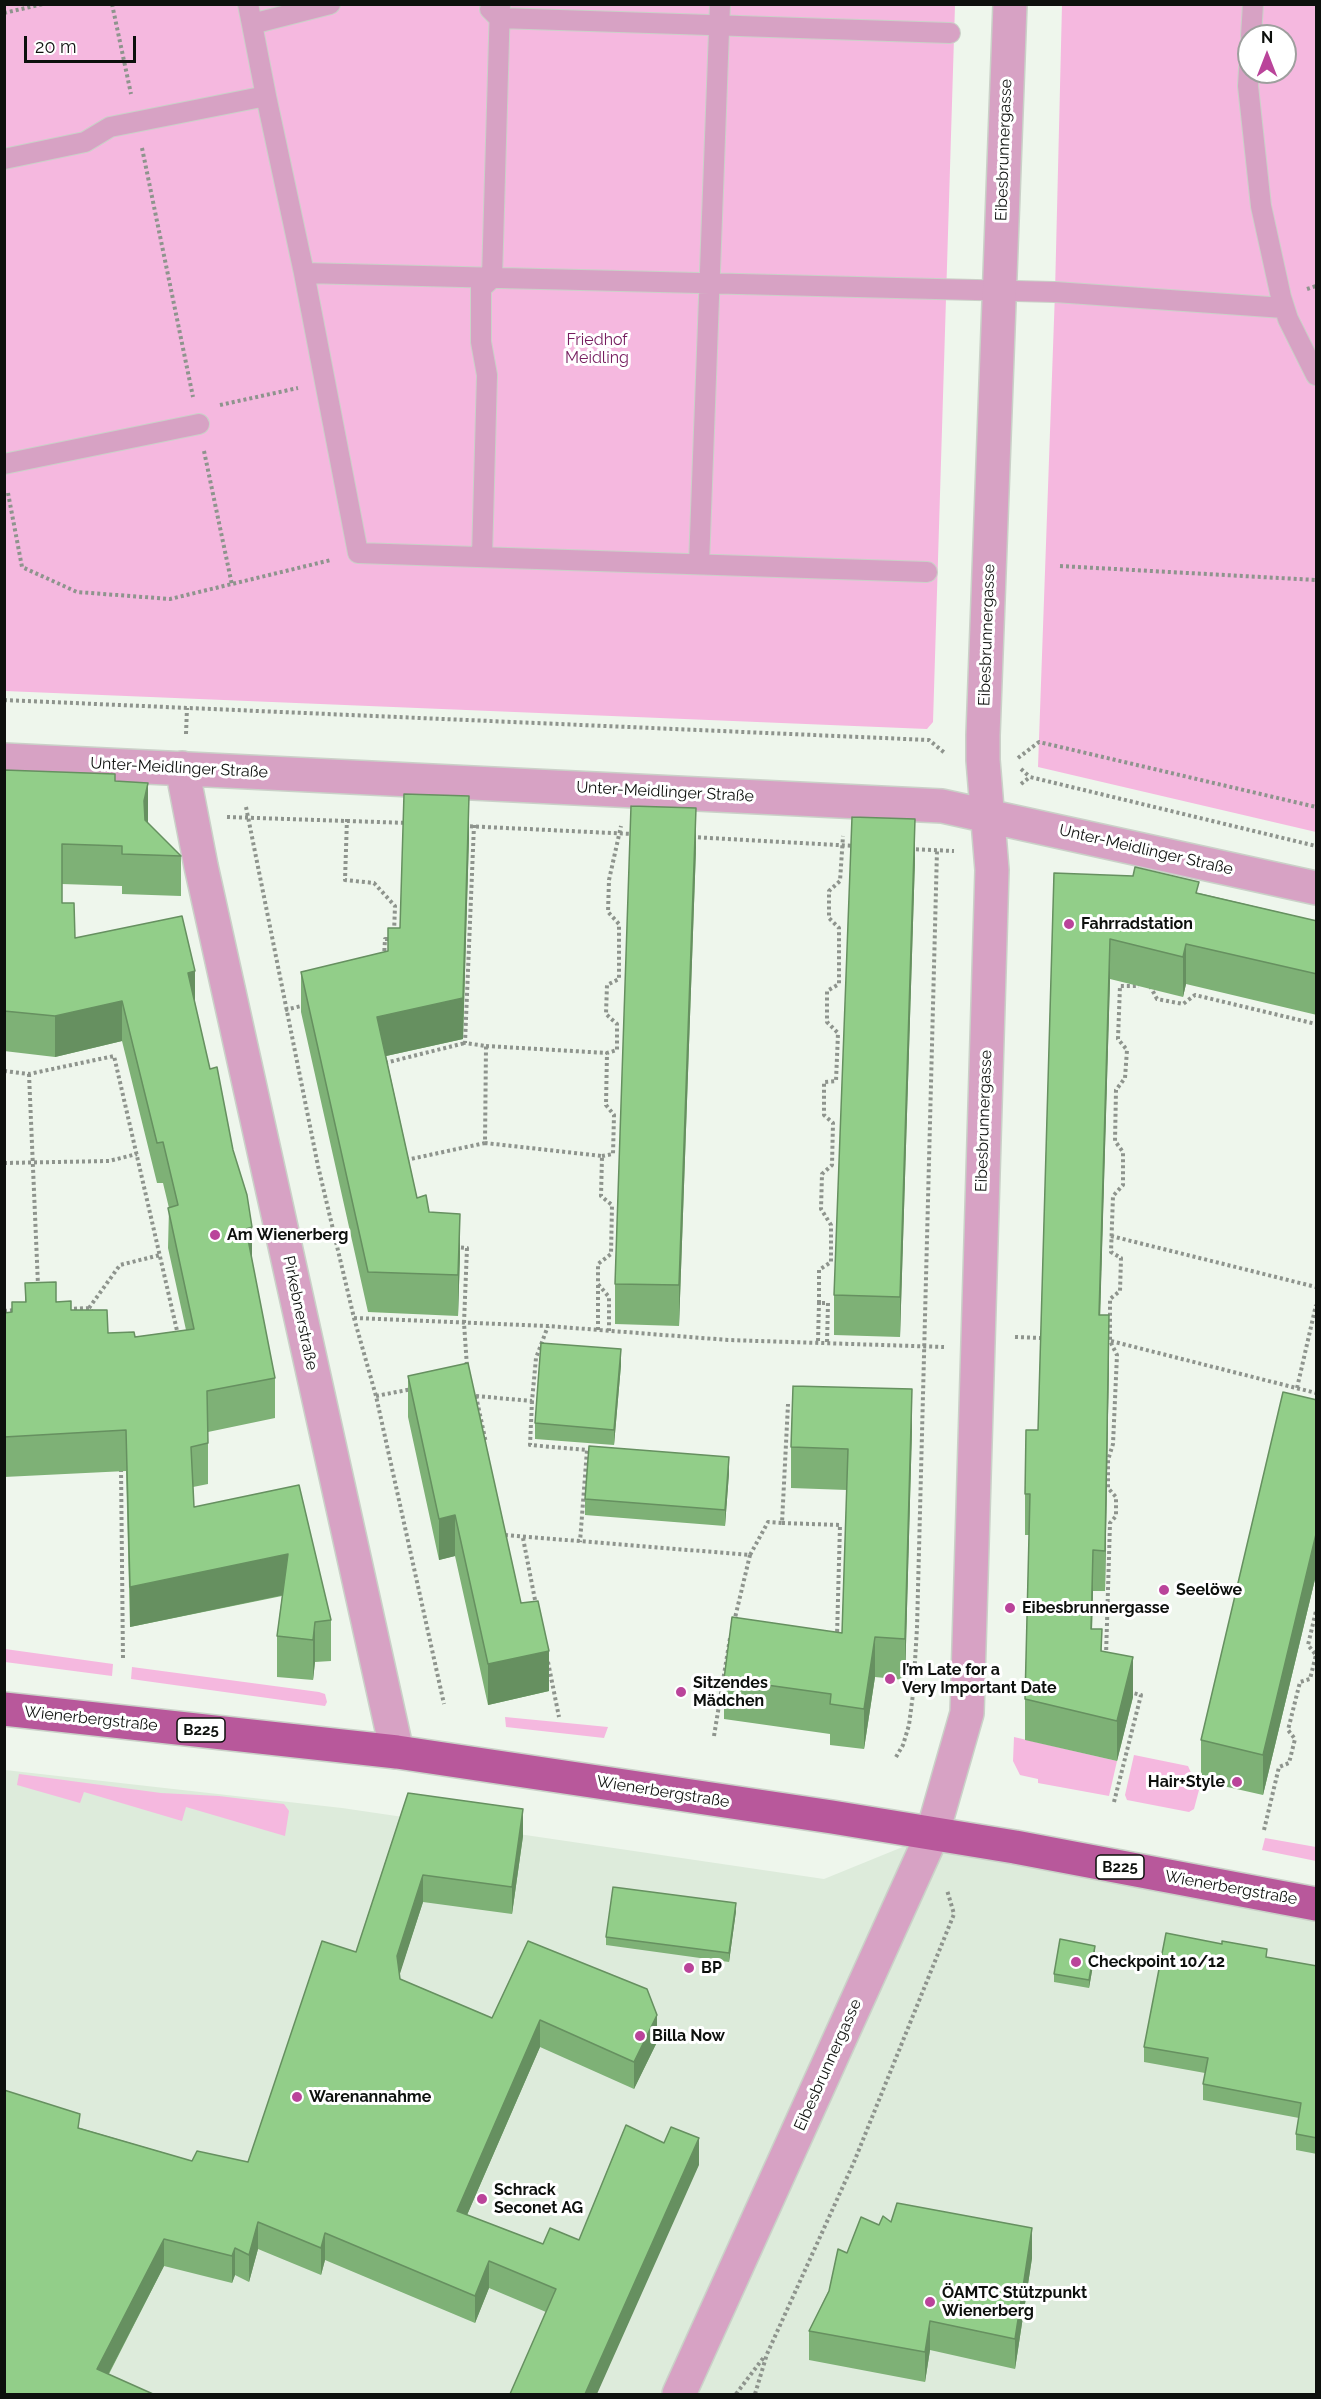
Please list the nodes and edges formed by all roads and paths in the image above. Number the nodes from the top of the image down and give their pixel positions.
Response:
1 (43, 4) edge
2 (112, 4) edge
3 (330, 4) edge
4 (720, 4) edge
5 (1010, 4) edge
6 (1253, 4) edge
7 (495, 9) edge
8 (4, 13) edge
9 (250, 14) edge
10 (1252, 24) edge
11 (719, 26) junction
12 (950, 33) dead end
13 (1248, 84) edge
14 (266, 96) junction
15 (137, 121) junction
16 (4, 159) edge
17 (304, 273) junction
18 (492, 278) junction
19 (711, 283) junction
20 (999, 291) junction
21 (1284, 308) junction
22 (1317, 375) edge
23 (324, 382) junction
24 (197, 417) junction
25 (4, 464) edge
26 (7, 492) dead end
27 (358, 553) junction
28 (482, 557) junction
29 (699, 564) junction
30 (1060, 566) dead end
31 (927, 572) dead end
32 (1317, 580) edge
33 (232, 585) junction
34 (4, 700) edge
35 (4, 760) edge
36 (998, 761) junction
37 (182, 768) junction
38 (348, 776) junction
39 (476, 782) junction
40 (630, 790) junction
41 (847, 800) junction
42 (1317, 807) edge
43 (987, 815) junction
44 (347, 821) junction
45 (416, 824) edge
46 (462, 826) edge
47 (474, 826) junction
48 (619, 833) junction
49 (643, 835) edge
50 (689, 837) edge
51 (841, 845) junction
52 (862, 846) edge
53 (1317, 846) edge
54 (905, 849) edge
55 (1317, 888) edge
56 (384, 962) edge
57 (307, 1004) edge
58 (285, 1010) junction
59 (1317, 1024) edge
60 (465, 1043) junction
61 (486, 1046) junction
62 (607, 1053) junction
63 (4, 1071) edge
64 (387, 1072) edge
65 (29, 1074) junction
66 (485, 1143) junction
67 (404, 1149) edge
68 (137, 1154) junction
69 (602, 1156) junction
70 (406, 1160) junction
71 (32, 1162) junction
72 (4, 1163) edge
73 (409, 1171) edge
74 (1111, 1236) junction
75 (444, 1247) edge
76 (160, 1255) junction
77 (598, 1284) junction
78 (38, 1287) edge
79 (1317, 1287) edge
80 (819, 1303) junction
81 (1317, 1305) edge
82 (89, 1308) junction
83 (59, 1309) edge
84 (28, 1310) edge
85 (4, 1311) edge
86 (95, 1317) edge
87 (354, 1318) junction
88 (464, 1323) junction
89 (548, 1326) junction
90 (598, 1330) junction
91 (609, 1331) junction
92 (1100, 1340) edge
93 (818, 1341) junction
94 (1110, 1341) junction
95 (827, 1342) junction
96 (180, 1343) edge
97 (923, 1346) junction
98 (467, 1378) edge
99 (422, 1387) edge
100 (472, 1387) edge
101 (1297, 1388) junction
102 (1317, 1393) edge
103 (376, 1396) junction
104 (476, 1396) junction
105 (532, 1401) junction
106 (788, 1404) dead end
107 (488, 1454) edge
108 (121, 1468) edge
109 (782, 1523) junction
110 (503, 1524) edge
111 (523, 1538) junction
112 (580, 1542) junction
113 (750, 1555) junction
114 (1317, 1611) edge
115 (539, 1616) edge
116 (837, 1643) edge
117 (728, 1650) junction
118 (739, 1652) edge
119 (123, 1659) dead end
120 (548, 1661) edge
121 (1106, 1663) edge
122 (1123, 1691) edge
123 (444, 1704) dead end
124 (4, 1709) edge
125 (559, 1717) dead end
126 (714, 1736) dead end
127 (397, 1752) junction
128 (896, 1757) dead end
129 (1114, 1802) dead end
130 (1264, 1830) dead end
131 (932, 1835) junction
132 (1317, 1904) edge
133 (766, 2354) junction
134 (680, 2394) edge
135 (736, 2394) edge
136 (755, 2394) edge

1 - 8 path
2 - 15 path
3 - 9 lane
4 - 11 lane
5 - 20 street, Eibesbrunnergasse
6 - 10 lane
7 - 11 lane
7 - 18 lane
9 - 14 lane
11 - 12 lane
11 - 19 lane
13 - 21 lane
14 - 15 lane
14 - 17 lane
15 - 16 lane
15 - 24 path
17 - 18 lane
17 - 23 lane
18 - 19 lane
18 - 28 lane
19 - 20 lane
19 - 29 lane
20 - 21 lane
20 - 36 street, Eibesbrunnergasse
21 - 22 lane
23 - 24 path
23 - 27 lane
24 - 25 lane
24 - 33 path
26 - 33 path
27 - 28 lane
27 - 33 path
28 - 29 lane
29 - 31 lane
30 - 32 path
34 - 36 path
35 - 37 street, Unter-Meidlinger Straße
36 - 42 path
36 - 43 street, Eibesbrunnergasse
37 - 38 street, Unter-Meidlinger Straße
37 - 127 street, Pirkebnerstraße
38 - 39 street, Unter-Meidlinger Straße
38 - 44 path
39 - 40 street, Unter-Meidlinger Straße
39 - 47 path
40 - 41 street, Unter-Meidlinger Straße
40 - 48 path
41 - 43 street, Unter-Meidlinger Straße
41 - 51 path
43 - 53 path
43 - 55 street, Unter-Meidlinger Straße
43 - 131 street, Eibesbrunnergasse
44 - 45 path
44 - 56 path
44 - 58 path
46 - 47 path
47 - 48 path
47 - 60 path
48 - 49 path
48 - 62 path
50 - 51 path
51 - 52 path
51 - 80 path
54 - 97 path
57 - 58 path
58 - 87 path
59 - 74 path
60 - 61 path
60 - 64 path
61 - 62 path
61 - 66 path
62 - 69 path
63 - 65 path
65 - 68 path
65 - 71 path
66 - 69 path
66 - 70 path
67 - 70 path
68 - 71 path
68 - 76 path
69 - 77 path
70 - 73 path
71 - 72 path
71 - 78 path
74 - 79 path
74 - 94 path
75 - 88 path
76 - 82 path
76 - 96 path
77 - 90 path
77 - 91 path
80 - 93 path
80 - 95 path
81 - 101 path
82 - 83 path
82 - 86 path
84 - 85 path
87 - 88 path
87 - 103 path
88 - 89 path
88 - 98 path
89 - 90 path
89 - 105 path
90 - 91 path
91 - 93 path
92 - 94 path
93 - 95 path
94 - 101 path
94 - 121 path
95 - 97 path
97 - 128 path
99 - 103 path
100 - 104 path
101 - 102 path
103 - 123 path
104 - 105 path
104 - 107 path
105 - 112 path
106 - 109 path
108 - 119 path
109 - 113 path
109 - 116 path
110 - 111 path
111 - 112 path
111 - 115 path
112 - 113 path
113 - 117 path
114 - 130 path
117 - 118 path
117 - 126 path
120 - 125 path
122 - 129 path
124 - 127 main road, Wienerbergstraße / B225
127 - 131 main road, Wienerbergstraße / B225
131 - 132 main road, Wienerbergstraße / B225
131 - 133 path
131 - 134 street, Eibesbrunnergasse
133 - 135 path
133 - 136 path

